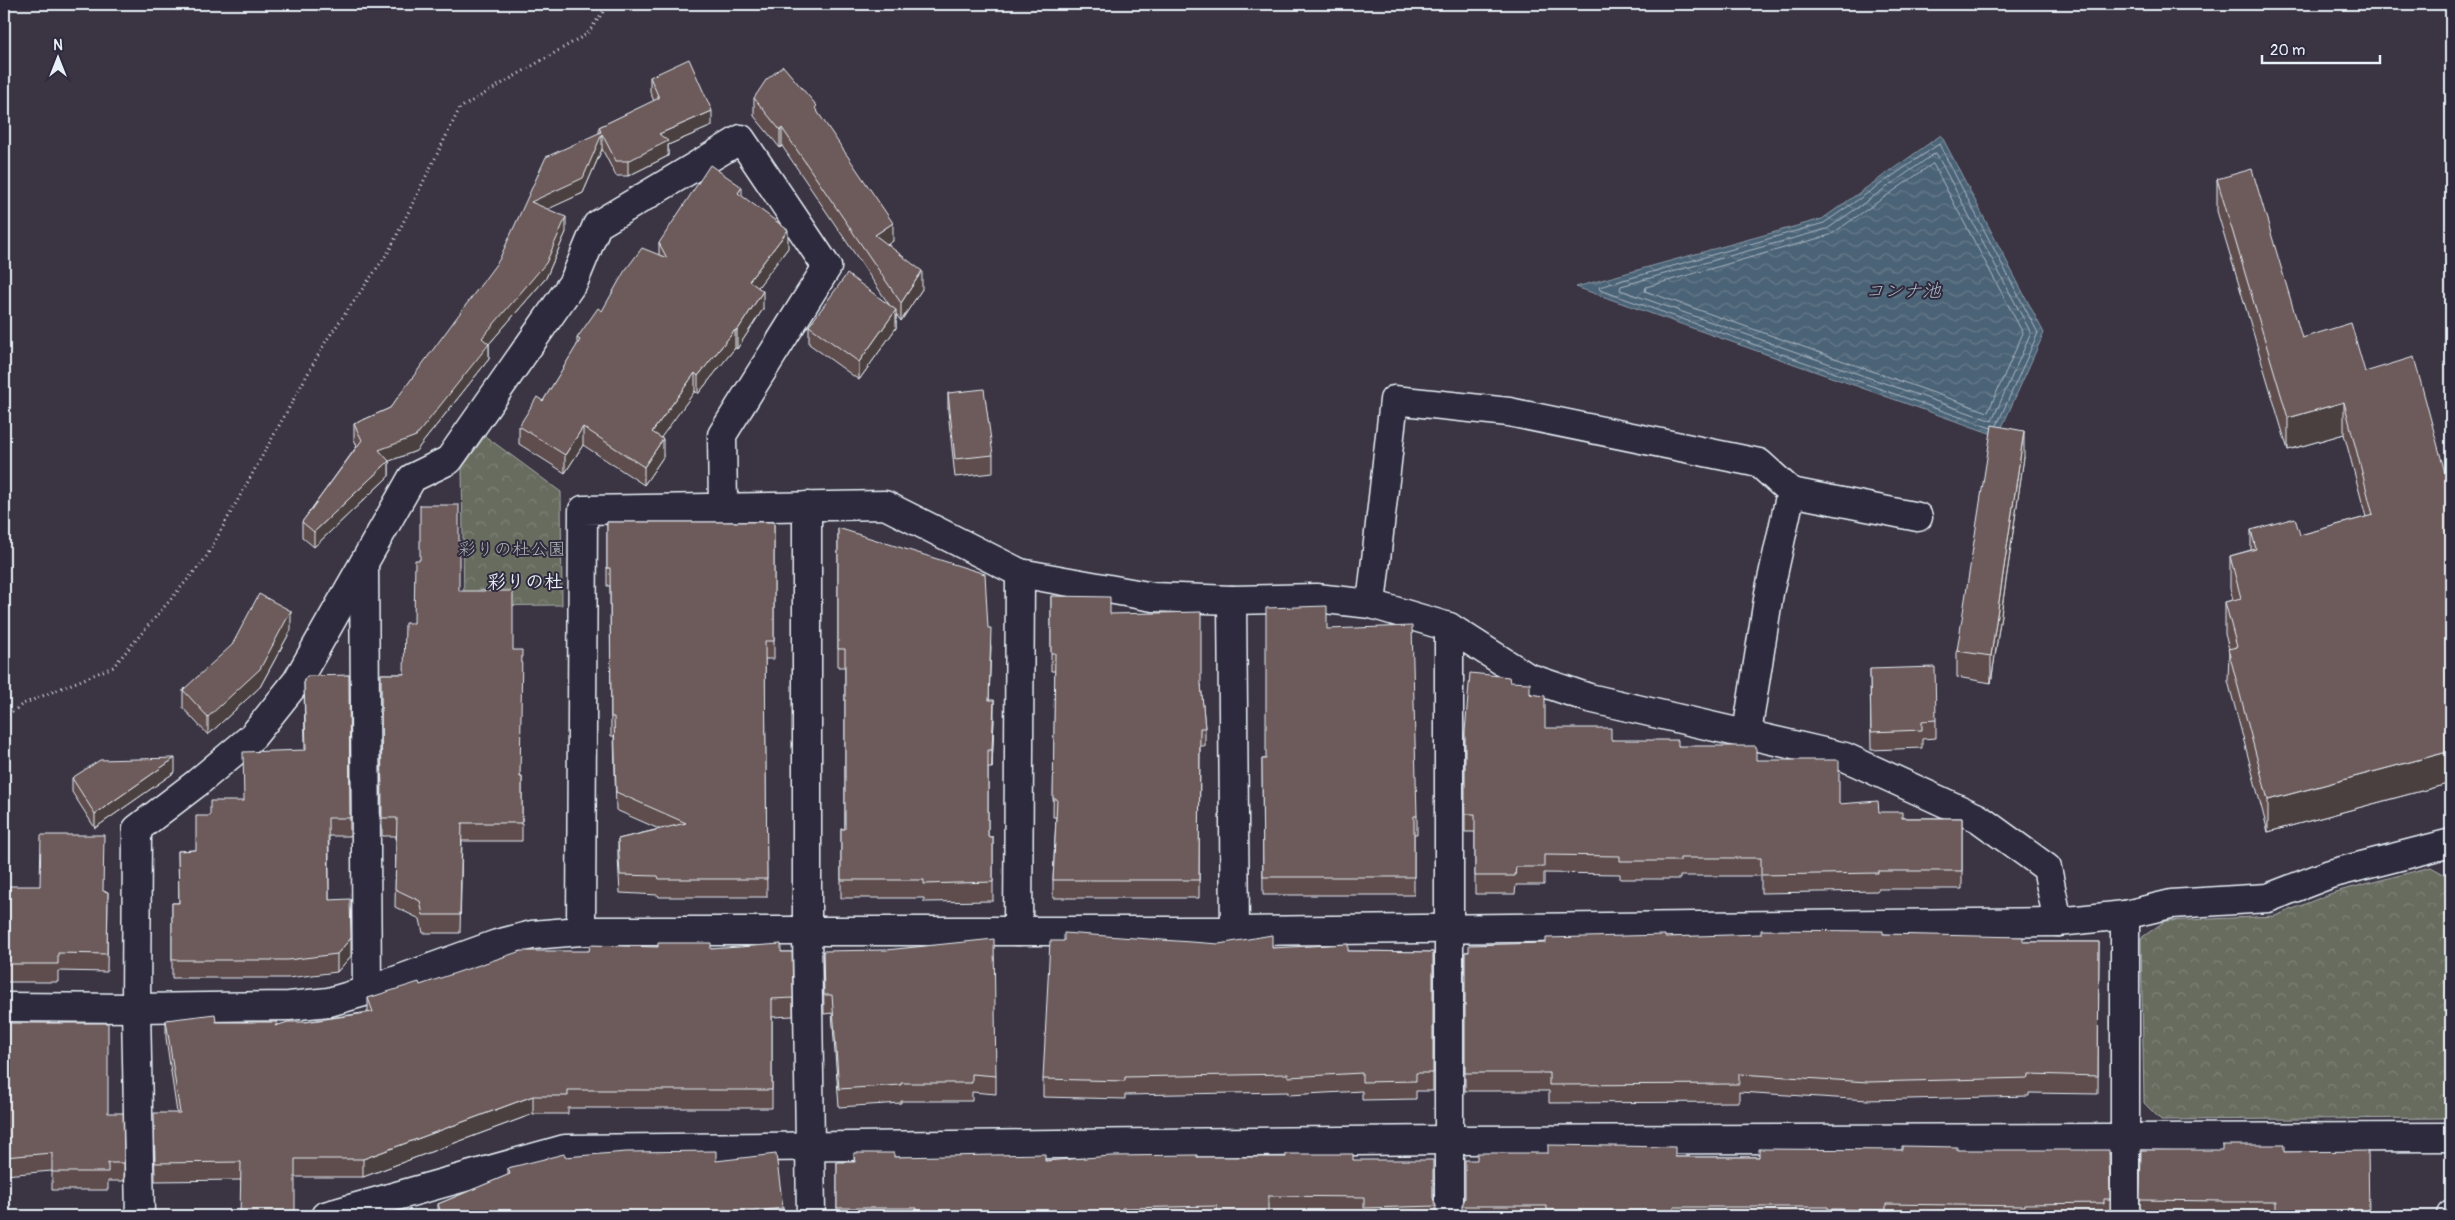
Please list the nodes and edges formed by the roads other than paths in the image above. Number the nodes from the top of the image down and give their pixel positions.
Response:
1 (1791, 492) junction
2 (807, 506) junction
3 (723, 508) junction
4 (1918, 517) dead end
5 (364, 560) junction
6 (1020, 573) junction
7 (1232, 600) junction
8 (1371, 604) junction
9 (1448, 627) junction
10 (1747, 733) junction
11 (2451, 843) edge
12 (2124, 915) junction
13 (2058, 922) junction
14 (1448, 927) junction
15 (581, 930) junction
16 (1018, 930) junction
17 (1235, 931) junction
18 (807, 932) junction
19 (367, 991) junction
20 (4, 1007) edge
21 (136, 1008) junction
22 (2451, 1137) edge
23 (2126, 1138) junction
24 (1448, 1140) junction
25 (810, 1146) junction
26 (140, 1216) edge
27 (325, 1216) edge
28 (811, 1216) edge
29 (1449, 1216) edge
30 (2125, 1216) edge

1 - 4 street
1 - 8 street
1 - 10 street
2 - 3 street
2 - 6 street
2 - 18 street
3 - 5 street
3 - 15 street
5 - 19 street
5 - 21 street
6 - 7 street
6 - 16 street
7 - 8 street
7 - 17 street
8 - 9 street
9 - 10 street
9 - 14 street
10 - 13 street
11 - 12 street
12 - 13 street
12 - 23 street
13 - 14 street
14 - 17 street
14 - 24 street
15 - 18 street
15 - 19 street
16 - 17 street
16 - 18 street
18 - 25 street
19 - 21 street
20 - 21 street
21 - 26 street
22 - 23 street
23 - 24 street
23 - 30 street
24 - 25 street
24 - 29 street
25 - 27 street
25 - 28 street

